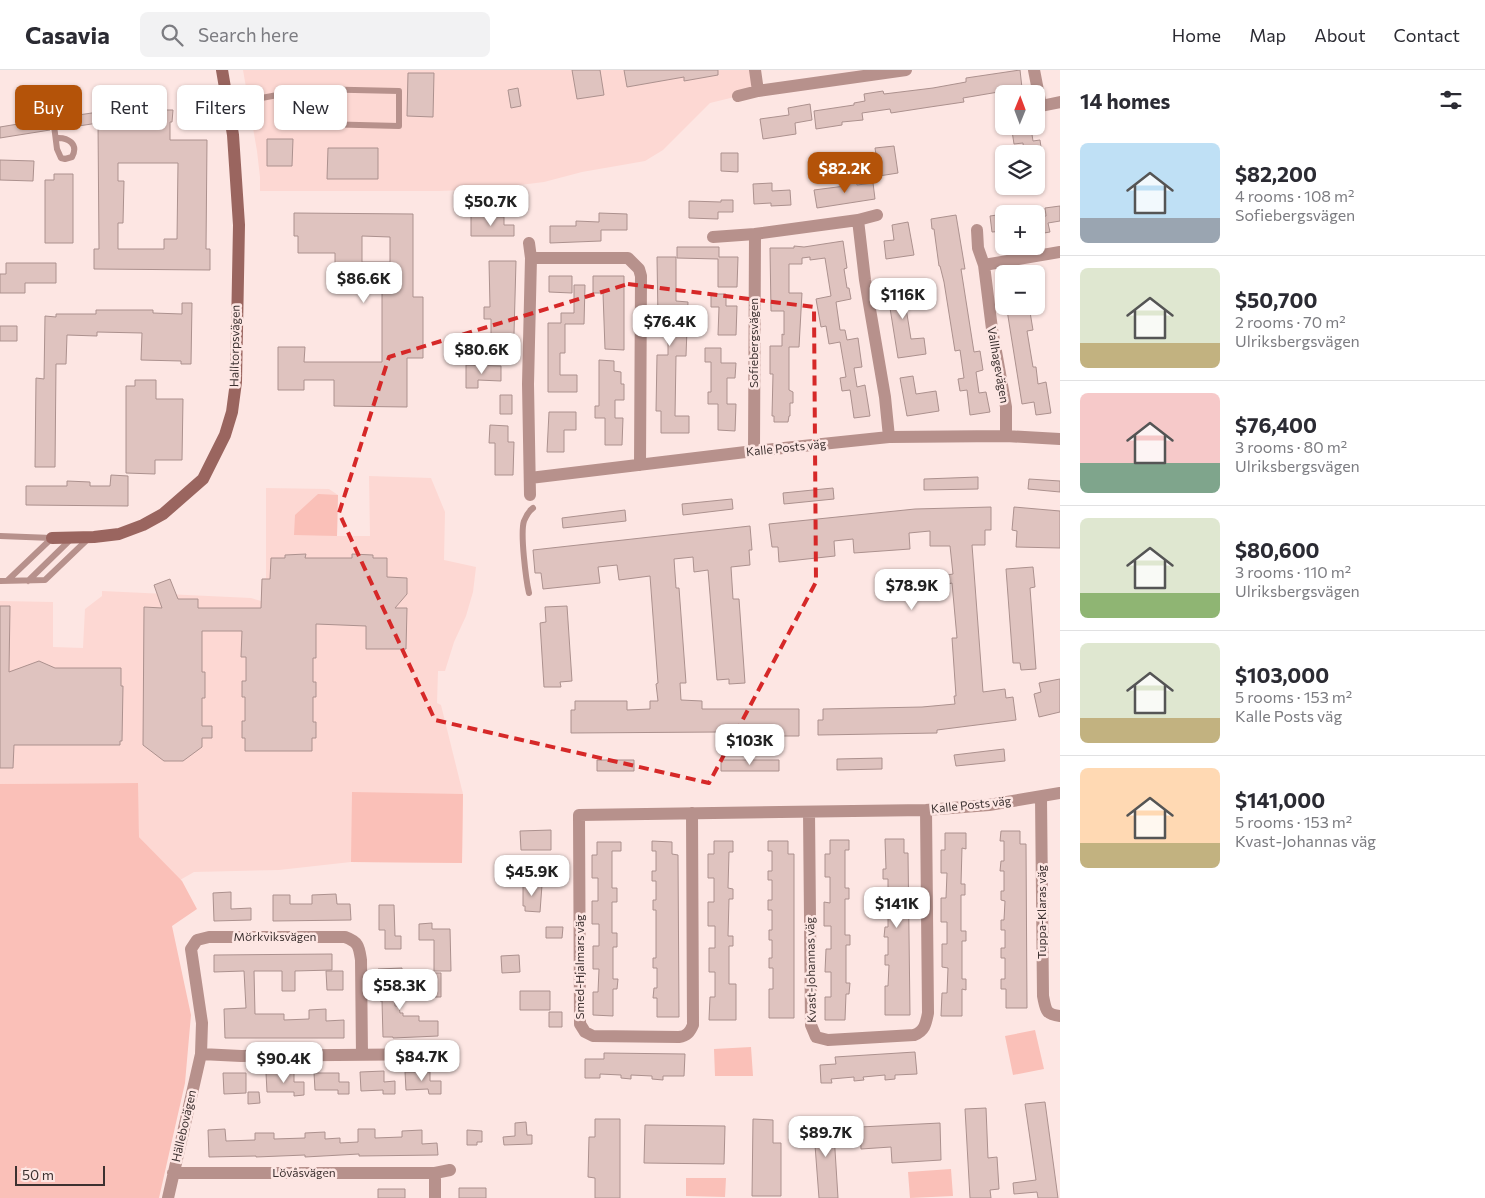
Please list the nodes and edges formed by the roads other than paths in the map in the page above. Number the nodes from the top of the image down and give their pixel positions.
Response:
1 (222, 70) edge
2 (755, 70) edge
3 (906, 70) edge
4 (1034, 70) edge
5 (225, 85) edge
6 (320, 90) joint
7 (758, 92) junction
8 (738, 96) dead end
9 (1060, 102) edge
10 (55, 130) edge
11 (232, 130) edge
12 (56, 138) dead end
13 (878, 215) dead end
14 (858, 220) junction
15 (977, 230) dead end
16 (755, 234) junction
17 (713, 237) dead end
18 (529, 243) dead end
19 (1060, 252) edge
20 (531, 258) junction
21 (984, 265) junction
22 (1006, 436) junction
23 (889, 437) junction
24 (1060, 439) edge
25 (754, 451) junction
26 (640, 465) junction
27 (530, 478) junction
28 (532, 502) joint
29 (0, 536) edge
30 (72, 537) junction
31 (90, 537) junction
32 (52, 538) junction
33 (8, 580) junction
34 (0, 581) edge
35 (28, 581) junction
36 (529, 593) dead end
37 (1060, 793) edge
38 (1040, 797) junction
39 (926, 810) junction
40 (809, 812) junction
41 (692, 814) junction
42 (581, 815) joint
43 (1060, 1016) edge
44 (201, 1054) junction
45 (447, 1054) dead end
46 (362, 1055) junction
47 (450, 1170) dead end
48 (173, 1172) junction
49 (435, 1173) junction
50 (168, 1198) edge
51 (435, 1198) edge

1 - 5 street, Halltorpsvägen
2 - 7 street
3 - 7 street
4 - 9 street
6 - 6 lane
7 - 8 street
10 - 12 lane
11 - 31 street, Halltorpsvägen
13 - 14 street
14 - 16 street
14 - 23 street
15 - 21 street, Vallhagevägen
16 - 17 street
16 - 25 street, Sofiebergsvägen
18 - 20 street
19 - 21 street
20 - 26 street
20 - 27 street
21 - 22 street, Vallhagevägen
22 - 23 street, Kalle Posts väg
22 - 24 street, Kalle Posts väg
23 - 25 street, Kalle Posts väg
25 - 26 street, Kalle Posts väg
26 - 27 street, Kalle Posts väg
27 - 28 street
28 - 36 lane
29 - 32 lane
30 - 31 street, Halltorpsvägen
30 - 32 street, Halltorpsvägen
30 - 35 lane
31 - 35 lane
32 - 33 lane
33 - 34 lane
33 - 35 lane
37 - 38 street, Kalle Posts väg
38 - 39 street, Kalle Posts väg
38 - 43 street, Tuppa-Klaras väg
39 - 40 street, Kalle Posts väg
39 - 40 street, Kvast-Johannas väg
40 - 41 street, Kalle Posts väg
41 - 42 street, Kalle Posts väg
41 - 42 street, Smed-Hjalmars väg
44 - 46 street
44 - 46 street, Mörkviksvägen
44 - 48 street, Hällebovägen
45 - 46 street
47 - 49 street, Lövåsvägen
48 - 49 street, Lövåsvägen
48 - 50 street, Hällebovägen
49 - 51 street

